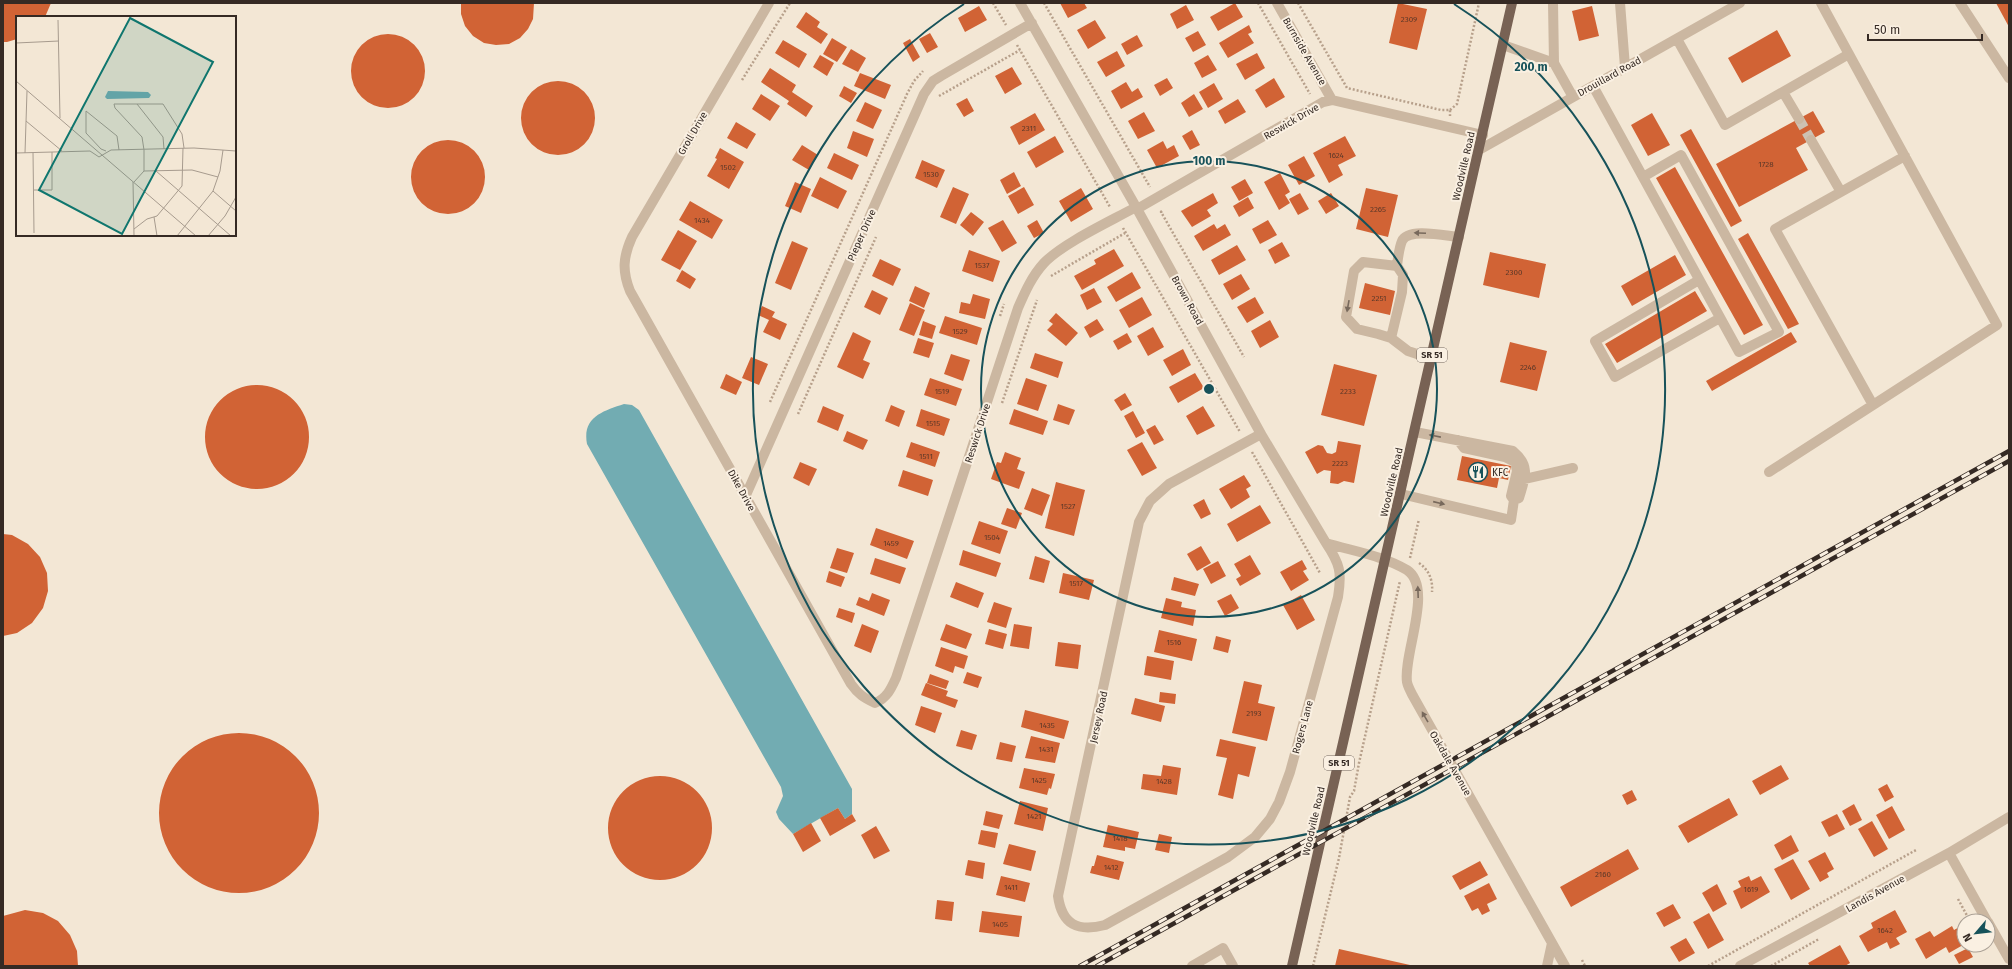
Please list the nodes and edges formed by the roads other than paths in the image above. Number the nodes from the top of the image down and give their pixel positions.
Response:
1 (768, 3) edge
2 (1020, 3) edge
3 (1277, 3) edge
4 (1512, 3) edge
5 (1553, 3) edge
6 (1620, 3) edge
7 (1740, 3) edge
8 (1821, 3) edge
9 (1960, 3) edge
10 (1032, 23) junction
11 (1677, 38) junction
12 (1503, 46) junction
13 (1849, 54) junction
14 (1554, 63) junction
15 (1625, 67) junction
16 (2009, 78) edge
17 (1593, 86) junction
18 (1783, 92) junction
19 (1573, 97) junction
20 (1332, 100) junction
21 (1799, 119) tunnel mouth
22 (1483, 135) junction
23 (1811, 140) tunnel mouth
24 (1479, 150) junction
25 (1905, 156) junction
26 (1643, 177) junction
27 (1841, 192) junction
28 (1137, 208) junction
29 (1459, 237) junction
30 (623, 266) joint
31 (1397, 266) junction
32 (1699, 280) junction
33 (1720, 318) junction
34 (1390, 338) junction
35 (1432, 359) junction
36 (1873, 405) junction
37 (1415, 432) junction
38 (1262, 434) junction
39 (1458, 440) junction
40 (1573, 468) dead end
41 (1769, 472) dead end
42 (1524, 479) junction
43 (1401, 494) junction
44 (746, 495) junction
45 (1514, 500) junction
46 (1326, 543) junction
47 (1386, 560) junction
48 (875, 703) joint
49 (2009, 817) edge
50 (1949, 852) junction
51 (1196, 875) joint
52 (1983, 913) edge
53 (1996, 936) edge
54 (1552, 943) junction
55 (2009, 959) edge
56 (1192, 966) edge
57 (1233, 966) edge
58 (1292, 966) edge
59 (1547, 966) edge
60 (1565, 966) edge
61 (1740, 966) edge

1 - 30 street, Groll Drive
2 - 10 street, Brown Road
3 - 20 street, Burnside Avenue
4 - 12 main road, Woodville Road / SR 51
5 - 14 street
6 - 15 street
7 - 11 street, Drouillard Road
8 - 13 street
9 - 16 street
10 - 28 street, Brown Road
10 - 44 street, Pieper Drive
11 - 15 street, Drouillard Road
11 - 18 street
12 - 14 street
12 - 22 main road, Woodville Road / SR 51
13 - 18 street
13 - 25 street
14 - 19 street
15 - 17 street, Drouillard Road
17 - 19 street, Drouillard Road
17 - 26 street
18 - 21 street
19 - 24 street, Drouillard Road
20 - 22 street
20 - 28 street, Reswick Drive
22 - 24 main road, Woodville Road / SR 51
23 - 27 street
24 - 29 main road, Woodville Road / SR 51
25 - 27 street
25 - 36 street
26 - 32 street
26 - 33 street
27 - 36 street
28 - 38 street, Brown Road
28 - 48 street, Reswick Drive
29 -> 31 street
29 - 35 main road, Woodville Road / SR 51
30 - 44 street, Dike Drive
31 - 34 street
31 -> 34 street
32 - 33 street
32 - 33 street
34 - 35 street
35 - 37 main road, Woodville Road / SR 51
36 - 41 street
39 -> 37 street
37 - 43 main road, Woodville Road / SR 51
38 - 46 street, Brown Road
38 - 51 street, Jersey Road
39 - 42 street
39 - 45 street
40 - 42 street
42 - 45 street
43 -> 45 street
43 - 47 main road, Woodville Road / SR 51
44 - 48 street, Dike Drive
46 - 47 street
46 - 51 street, Rogers Lane
54 -> 47 street, Oakdale Avenue
47 - 58 main road, Woodville Road / SR 51
49 - 50 street, Landis Avenue
50 - 52 street
50 - 61 street, Landis Avenue
53 - 55 street
54 - 59 street
54 - 60 street, Oakdale Avenue
56 - 57 street

